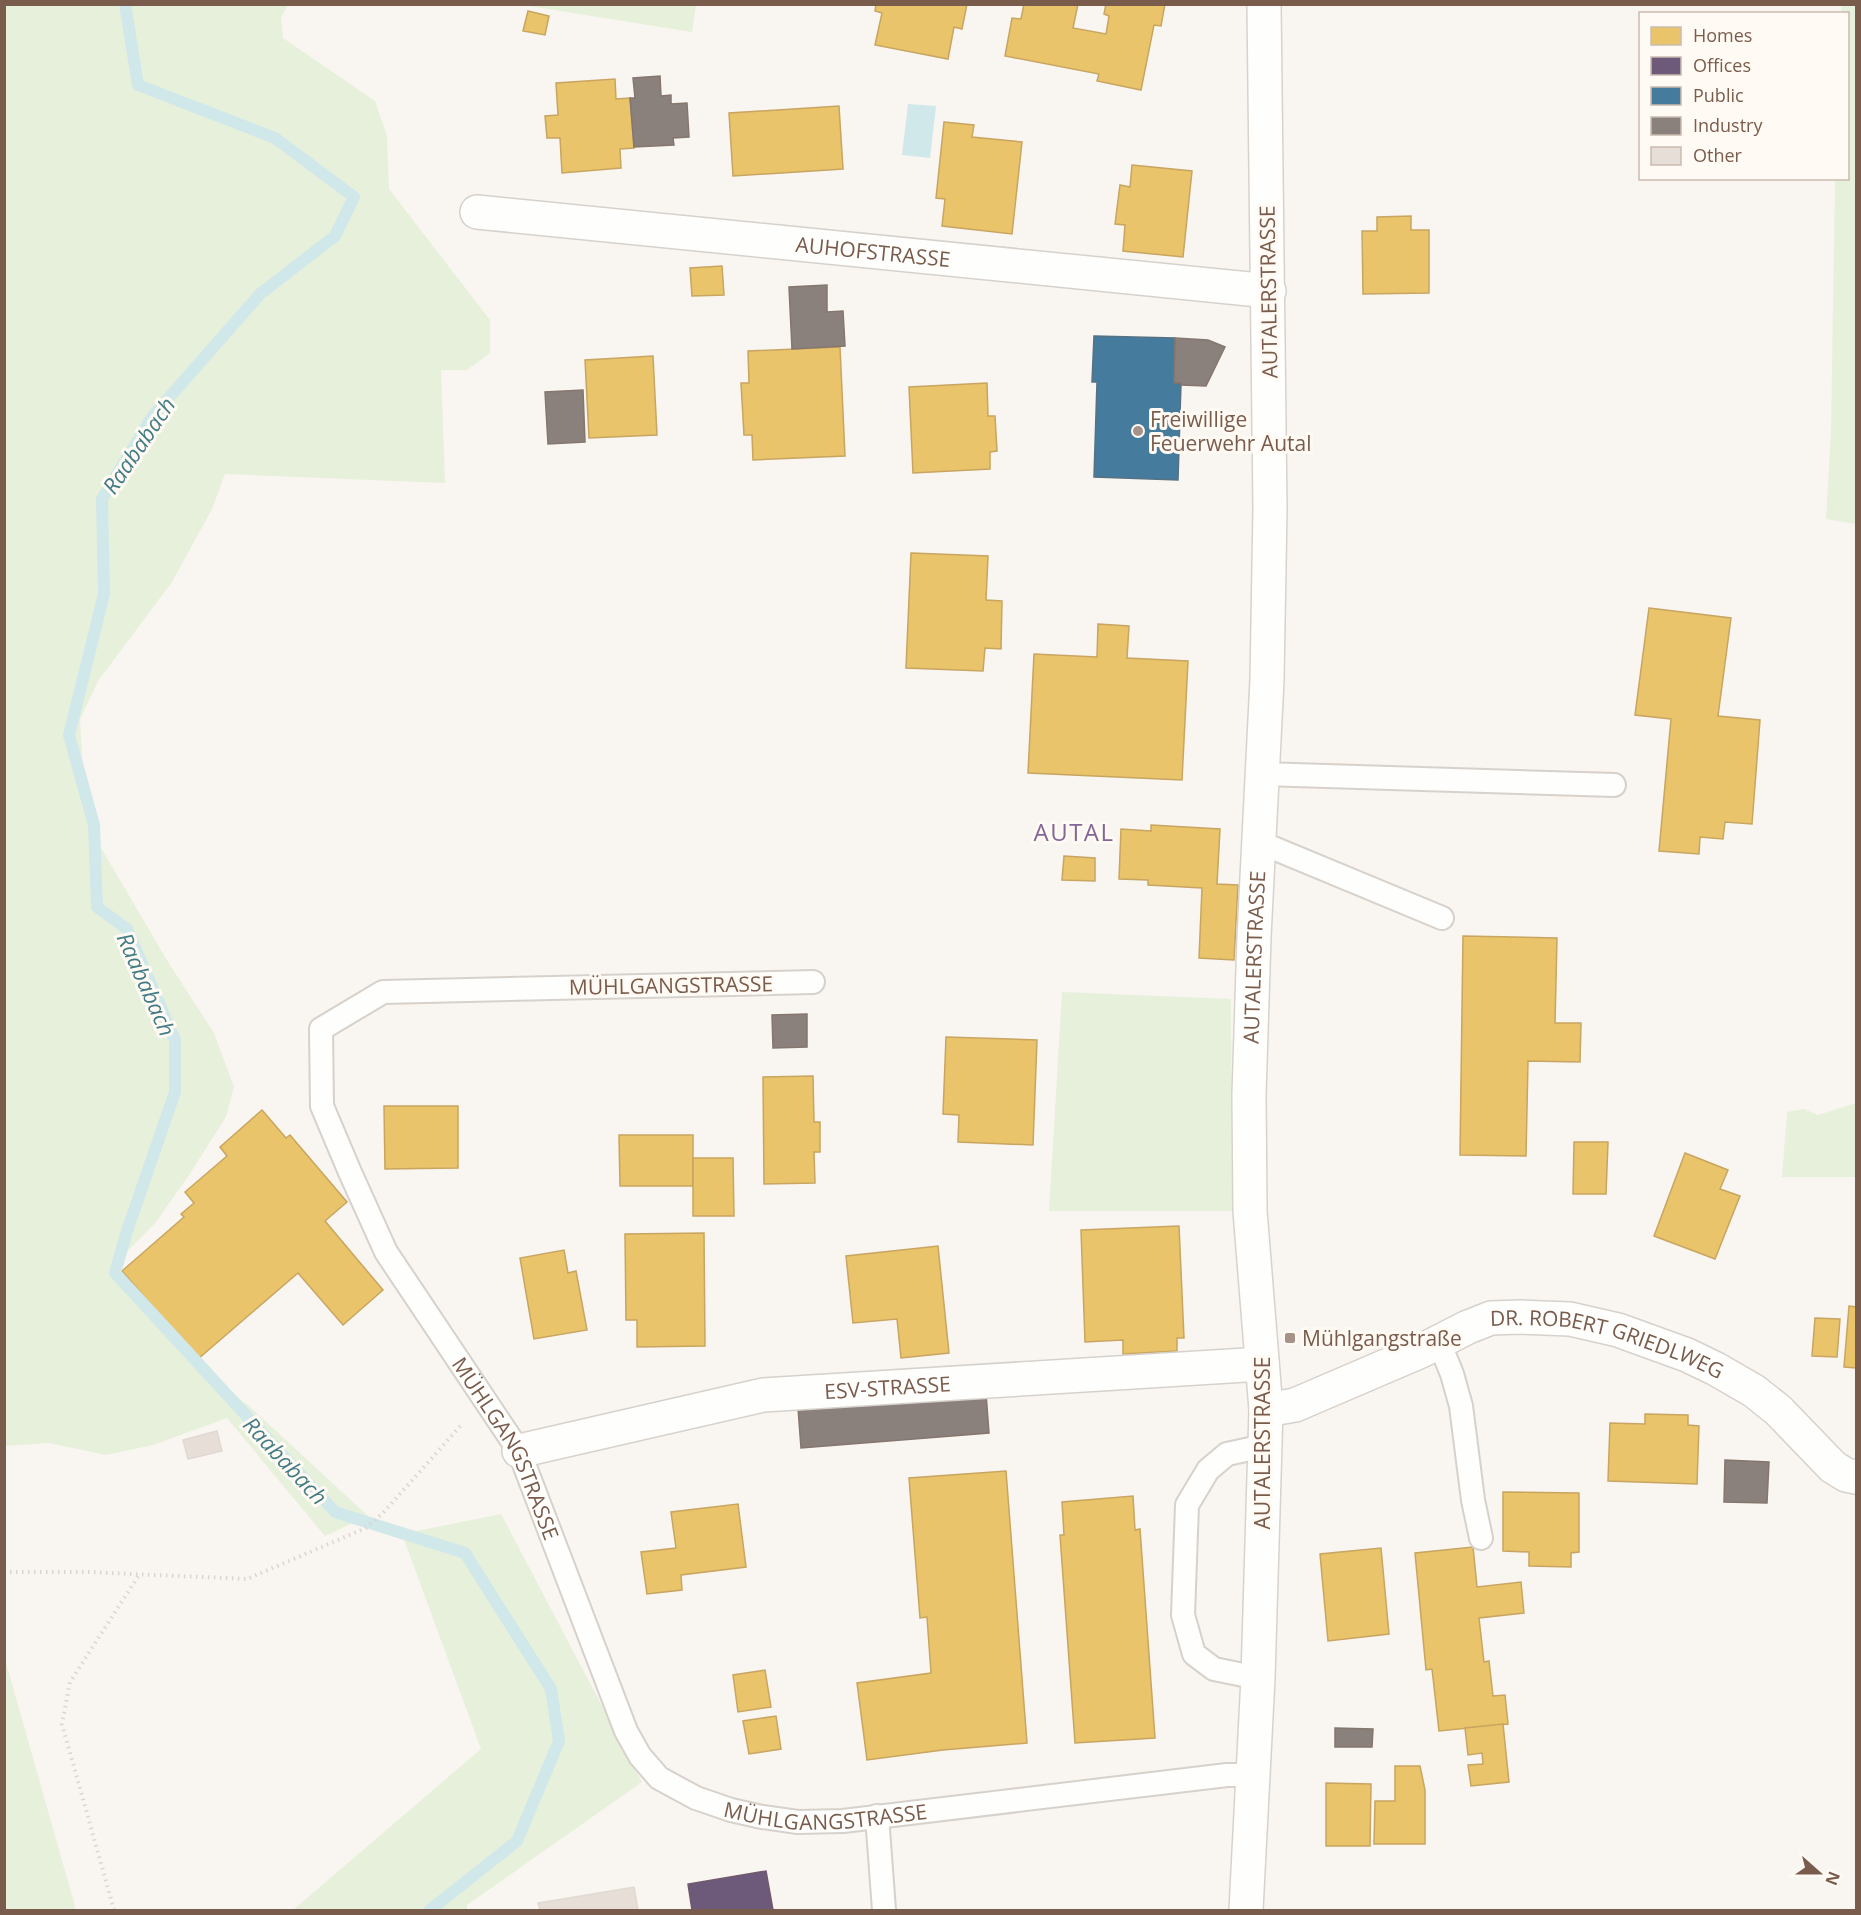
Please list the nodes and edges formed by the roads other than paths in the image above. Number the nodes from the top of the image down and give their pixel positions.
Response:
1 (1264, 4) edge
2 (477, 212) dead end
3 (1269, 291) junction
4 (1262, 774) junction
5 (1614, 785) dead end
6 (1259, 842) junction
7 (1442, 918) dead end
8 (813, 982) dead end
9 (1439, 1342) junction
10 (1262, 1364) junction
11 (1266, 1410) junction
12 (1264, 1446) junction
13 (519, 1451) junction
14 (1857, 1477) edge
15 (1481, 1538) dead end
16 (1258, 1678) junction
17 (1254, 1775) junction
18 (877, 1816) junction
19 (884, 1911) edge
20 (1246, 1911) edge

1 - 3 street, AUTALERSTRASSE
2 - 3 street, AUHOFSTRASSE
3 - 4 street, AUTALERSTRASSE
4 - 5 lane
4 - 6 street, AUTALERSTRASSE
6 - 7 lane
6 - 10 street, AUTALERSTRASSE
8 - 13 lane, MÜHLGANGSTRASSE
9 - 11 street, DR. ROBERT GRIEDLWEG
9 - 14 street, DR. ROBERT GRIEDLWEG
9 - 15 lane
10 - 11 street, AUTALERSTRASSE
10 - 13 street, ESV-STRASSE
11 - 12 street, AUTALERSTRASSE
12 - 16 street, AUTALERSTRASSE
12 - 16 lane
13 - 18 lane, MÜHLGANGSTRASSE
16 - 17 street, AUTALERSTRASSE
17 - 18 lane, MÜHLGANGSTRASSE
17 - 20 street, AUTALERSTRASSE
18 - 19 lane

